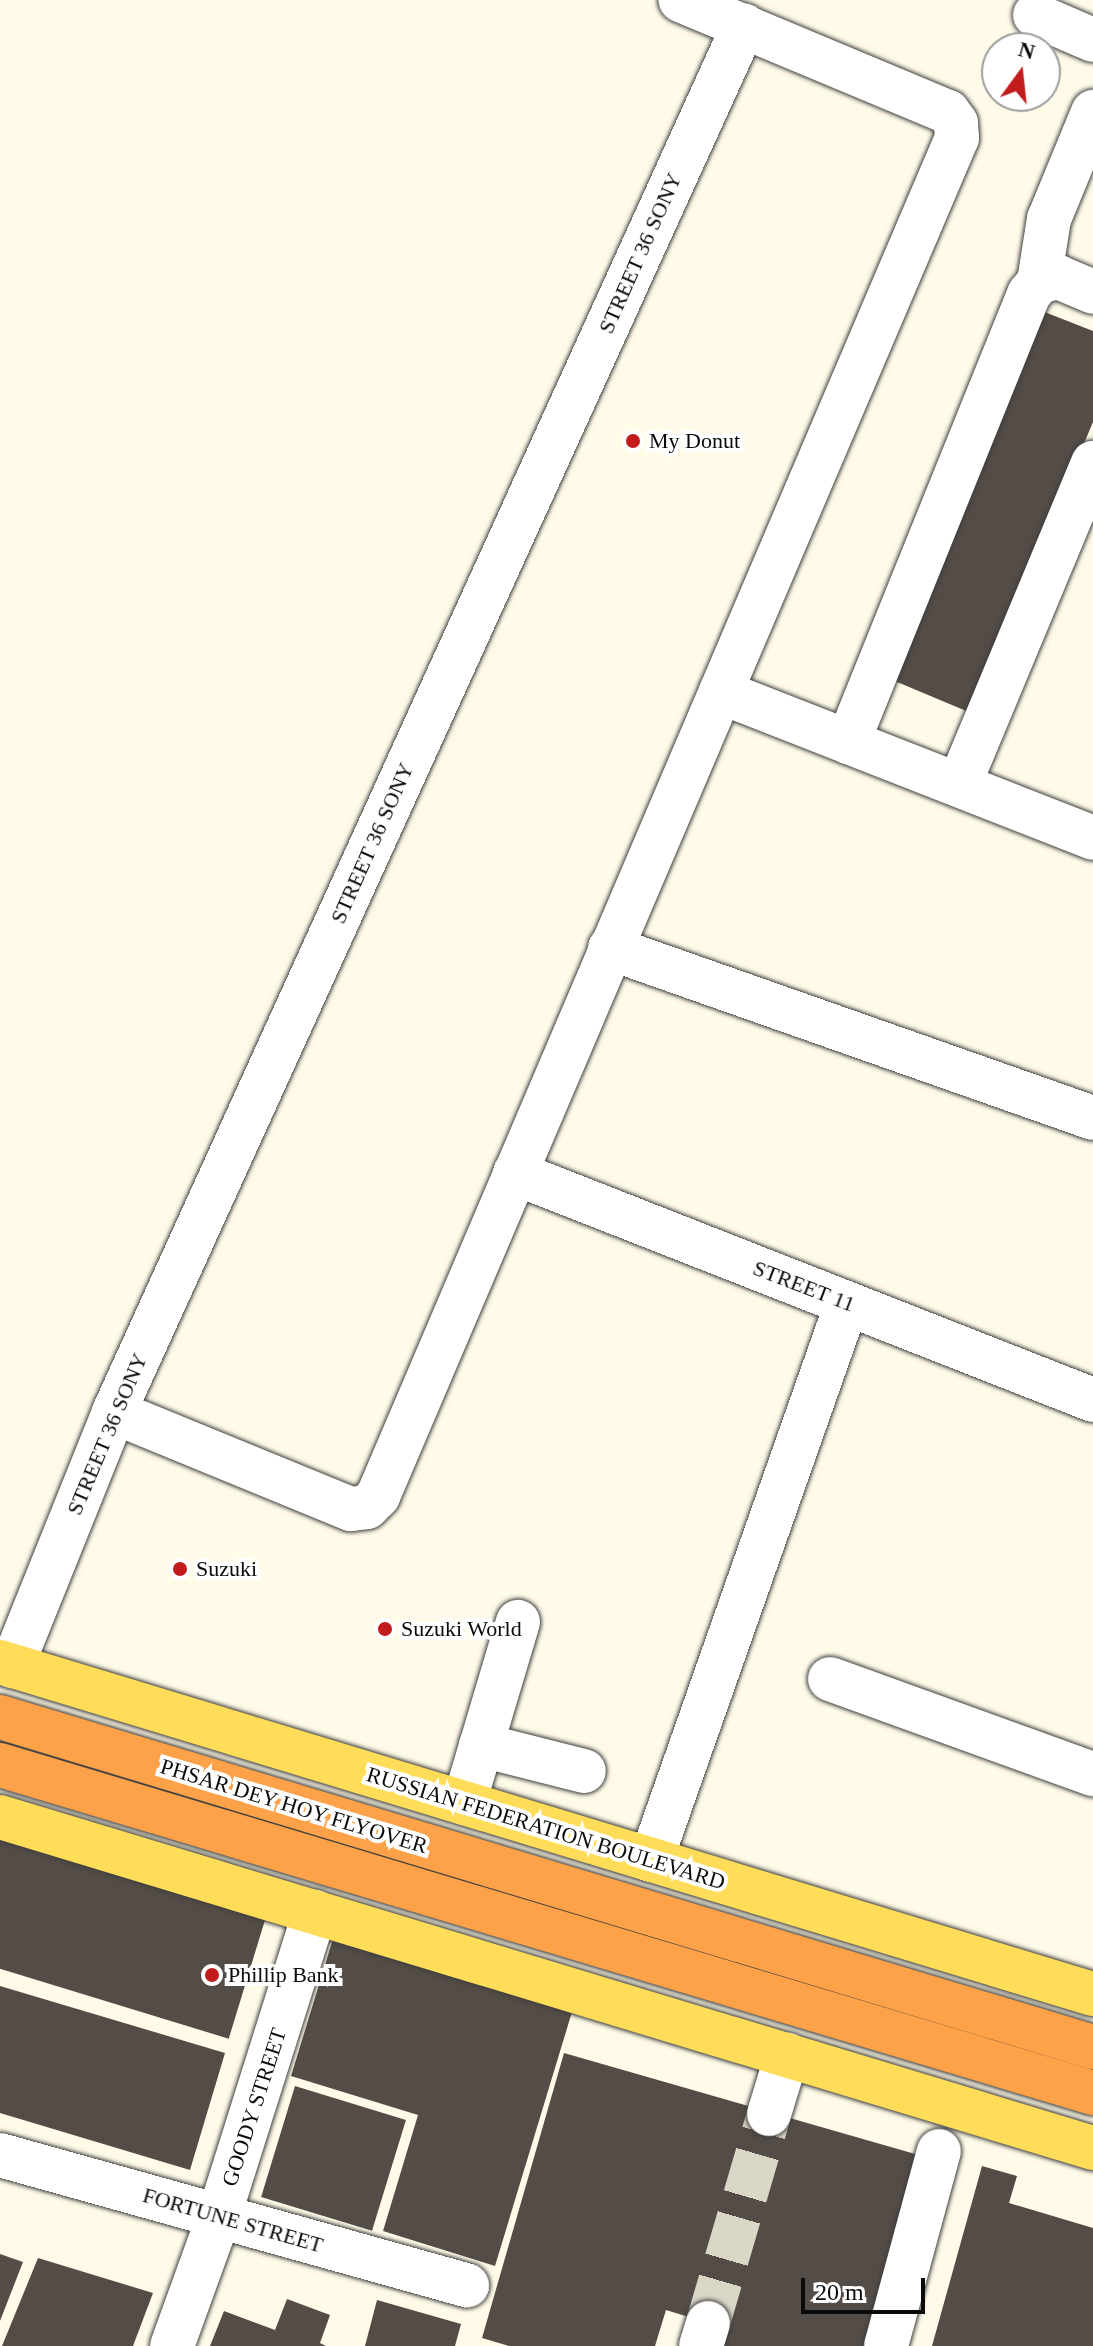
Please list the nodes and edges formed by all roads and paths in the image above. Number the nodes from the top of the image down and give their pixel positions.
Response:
1 (680, 0) edge
2 (1035, 15) dead end
3 (744, 25) junction
4 (1093, 40) edge
5 (1093, 112) edge
6 (1039, 282) junction
7 (1093, 292) edge
8 (1093, 463) edge
9 (721, 692) junction
10 (848, 742) junction
11 (959, 785) junction
12 (1093, 838) edge
13 (610, 948) junction
14 (1093, 1118) edge
15 (515, 1173) junction
16 (847, 1303) junction
17 (1093, 1400) edge
18 (114, 1412) junction
19 (518, 1622) dead end
20 (6, 1664) edge
21 (830, 1679) dead end
22 (0, 1717) edge
23 (481, 1745) junction
24 (0, 1765) edge
25 (584, 1771) dead end
26 (1093, 1774) edge
27 (464, 1803) junction
28 (0, 1817) edge
29 (651, 1860) junction
30 (315, 1912) junction
31 (1093, 1994) edge
32 (1093, 2047) edge
33 (787, 2055) junction
34 (1093, 2093) edge
35 (769, 2114) tunnel mouth
36 (1093, 2148) edge
37 (939, 2151) dead end
38 (0, 2155) edge
39 (219, 2216) junction
40 (467, 2285) dead end
41 (172, 2346) edge
42 (886, 2346) edge

1 - 3 street
2 - 4 street
3 - 9 street
3 - 18 street, STREET 36 SONY
5 - 6 street
6 - 7 street
6 - 10 street
8 - 11 street
9 - 10 street
9 - 13 street
10 - 11 street
11 - 12 street
13 - 14 street
13 - 15 street
15 - 16 street, STREET 11
15 - 18 street
16 - 17 street, STREET 11
16 - 29 street
18 - 20 street, STREET 36 SONY
19 - 23 street
20 - 27 main road, RUSSIAN FEDERATION BOULEVARD
21 - 26 street
22 - 32 highway, PHSAR DEY HOY FLYOVER
23 - 25 street
23 - 27 street
24 - 34 highway, PHSAR DEY HOY FLYOVER
27 - 29 main road, RUSSIAN FEDERATION BOULEVARD
28 - 30 main road
29 - 31 main road, RUSSIAN FEDERATION BOULEVARD
30 - 33 main road
30 - 39 street, GOODY STREET
33 - 35 street
33 - 36 main road
37 - 42 street
38 - 39 street, FORTUNE STREET
39 - 40 street, FORTUNE STREET
39 - 41 street, GOODY STREET

